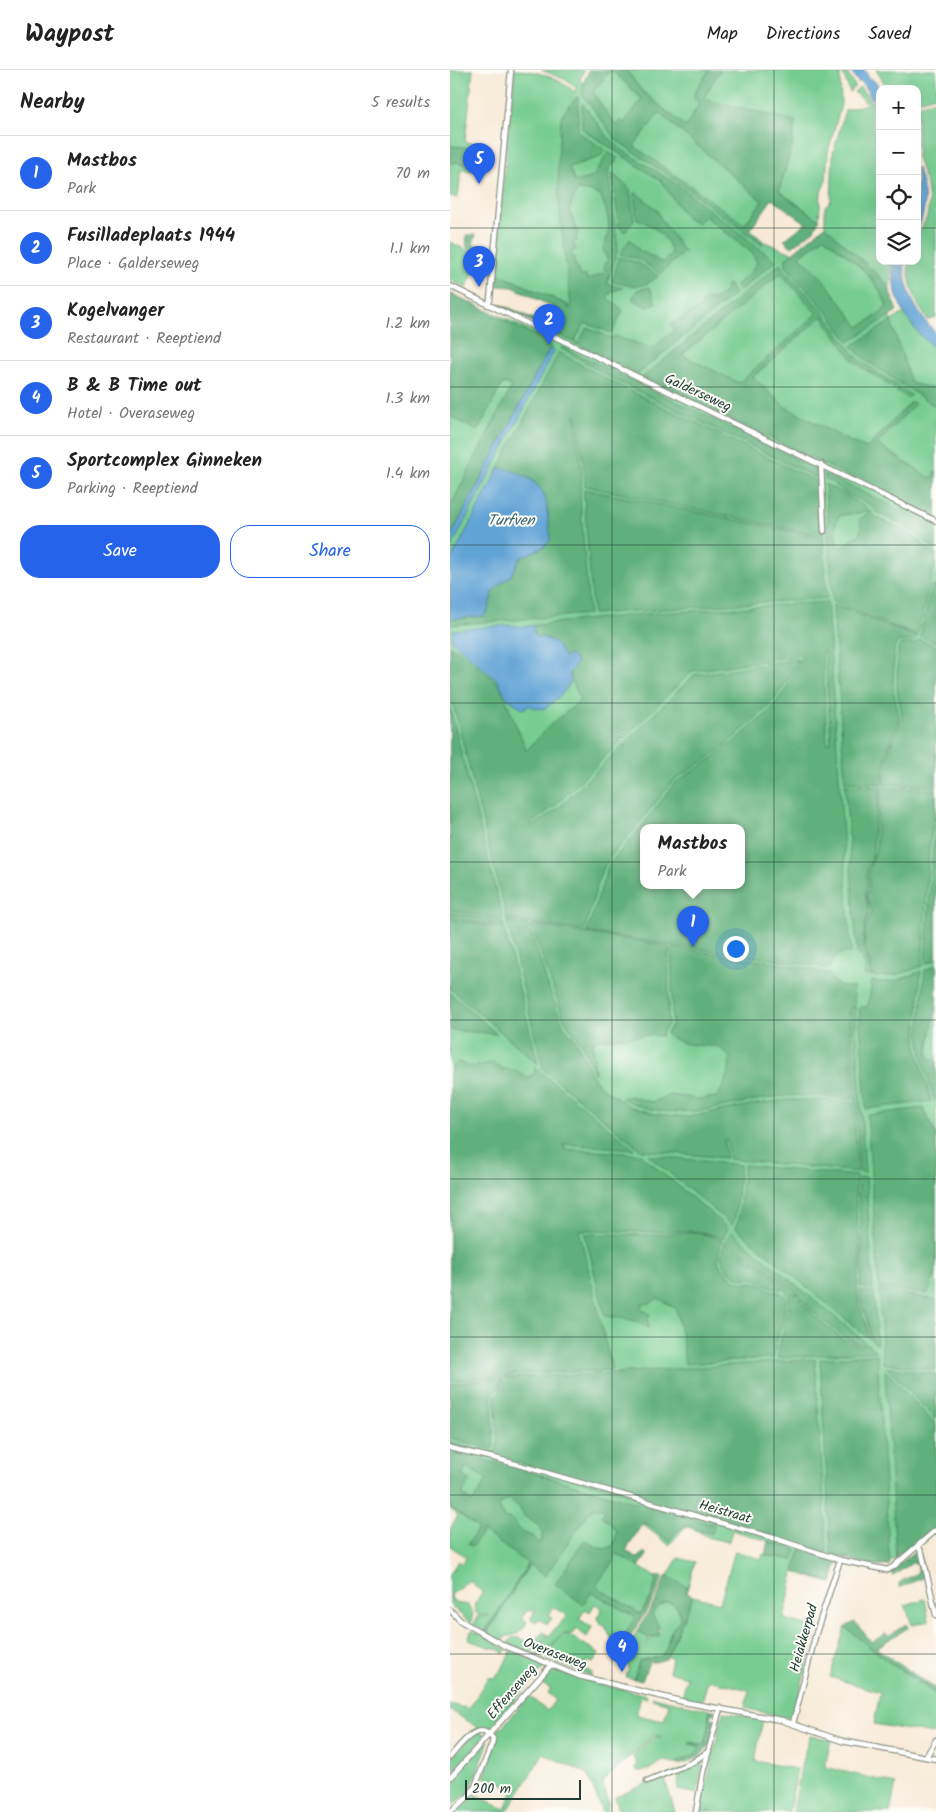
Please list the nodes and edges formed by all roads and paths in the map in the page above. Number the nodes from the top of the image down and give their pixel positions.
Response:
1 (511, 70) edge
2 (450, 286) edge
3 (488, 305) junction
4 (821, 464) junction
5 (936, 521) edge
6 (824, 531) dead end
7 (450, 1448) edge
8 (936, 1530) edge
9 (918, 1546) junction
10 (840, 1560) junction
11 (450, 1610) edge
12 (936, 1615) edge
13 (551, 1665) junction
14 (720, 1708) junction
15 (793, 1723) junction
16 (490, 1735) junction
17 (936, 1740) edge
18 (709, 1751) junction
19 (450, 1757) edge
20 (926, 1757) junction
21 (936, 1759) edge
22 (450, 1778) edge
23 (647, 1781) dead end
24 (450, 1812) edge
25 (696, 1812) edge

1 - 3 street
2 - 3 street, Galderseweg
3 - 4 street, Galderseweg
4 - 5 street, Galderseweg
4 - 6 street
7 - 10 street, Heistraat
8 - 9 street
9 - 10 street, Heistraat
9 - 12 street
10 - 15 street, Heiakkerpad
11 - 13 street, Overaseweg
13 - 14 street, Overaseweg
13 - 16 street, Effenseweg
14 - 15 street, Overaseweg
14 - 18 street
15 - 20 street, Overaseweg
16 - 19 street, Effenseweg
16 - 22 street, Effenseweg
16 - 24 street, Effenseweg
17 - 20 street
18 - 23 street
18 - 25 street
20 - 21 street, Overaseweg

